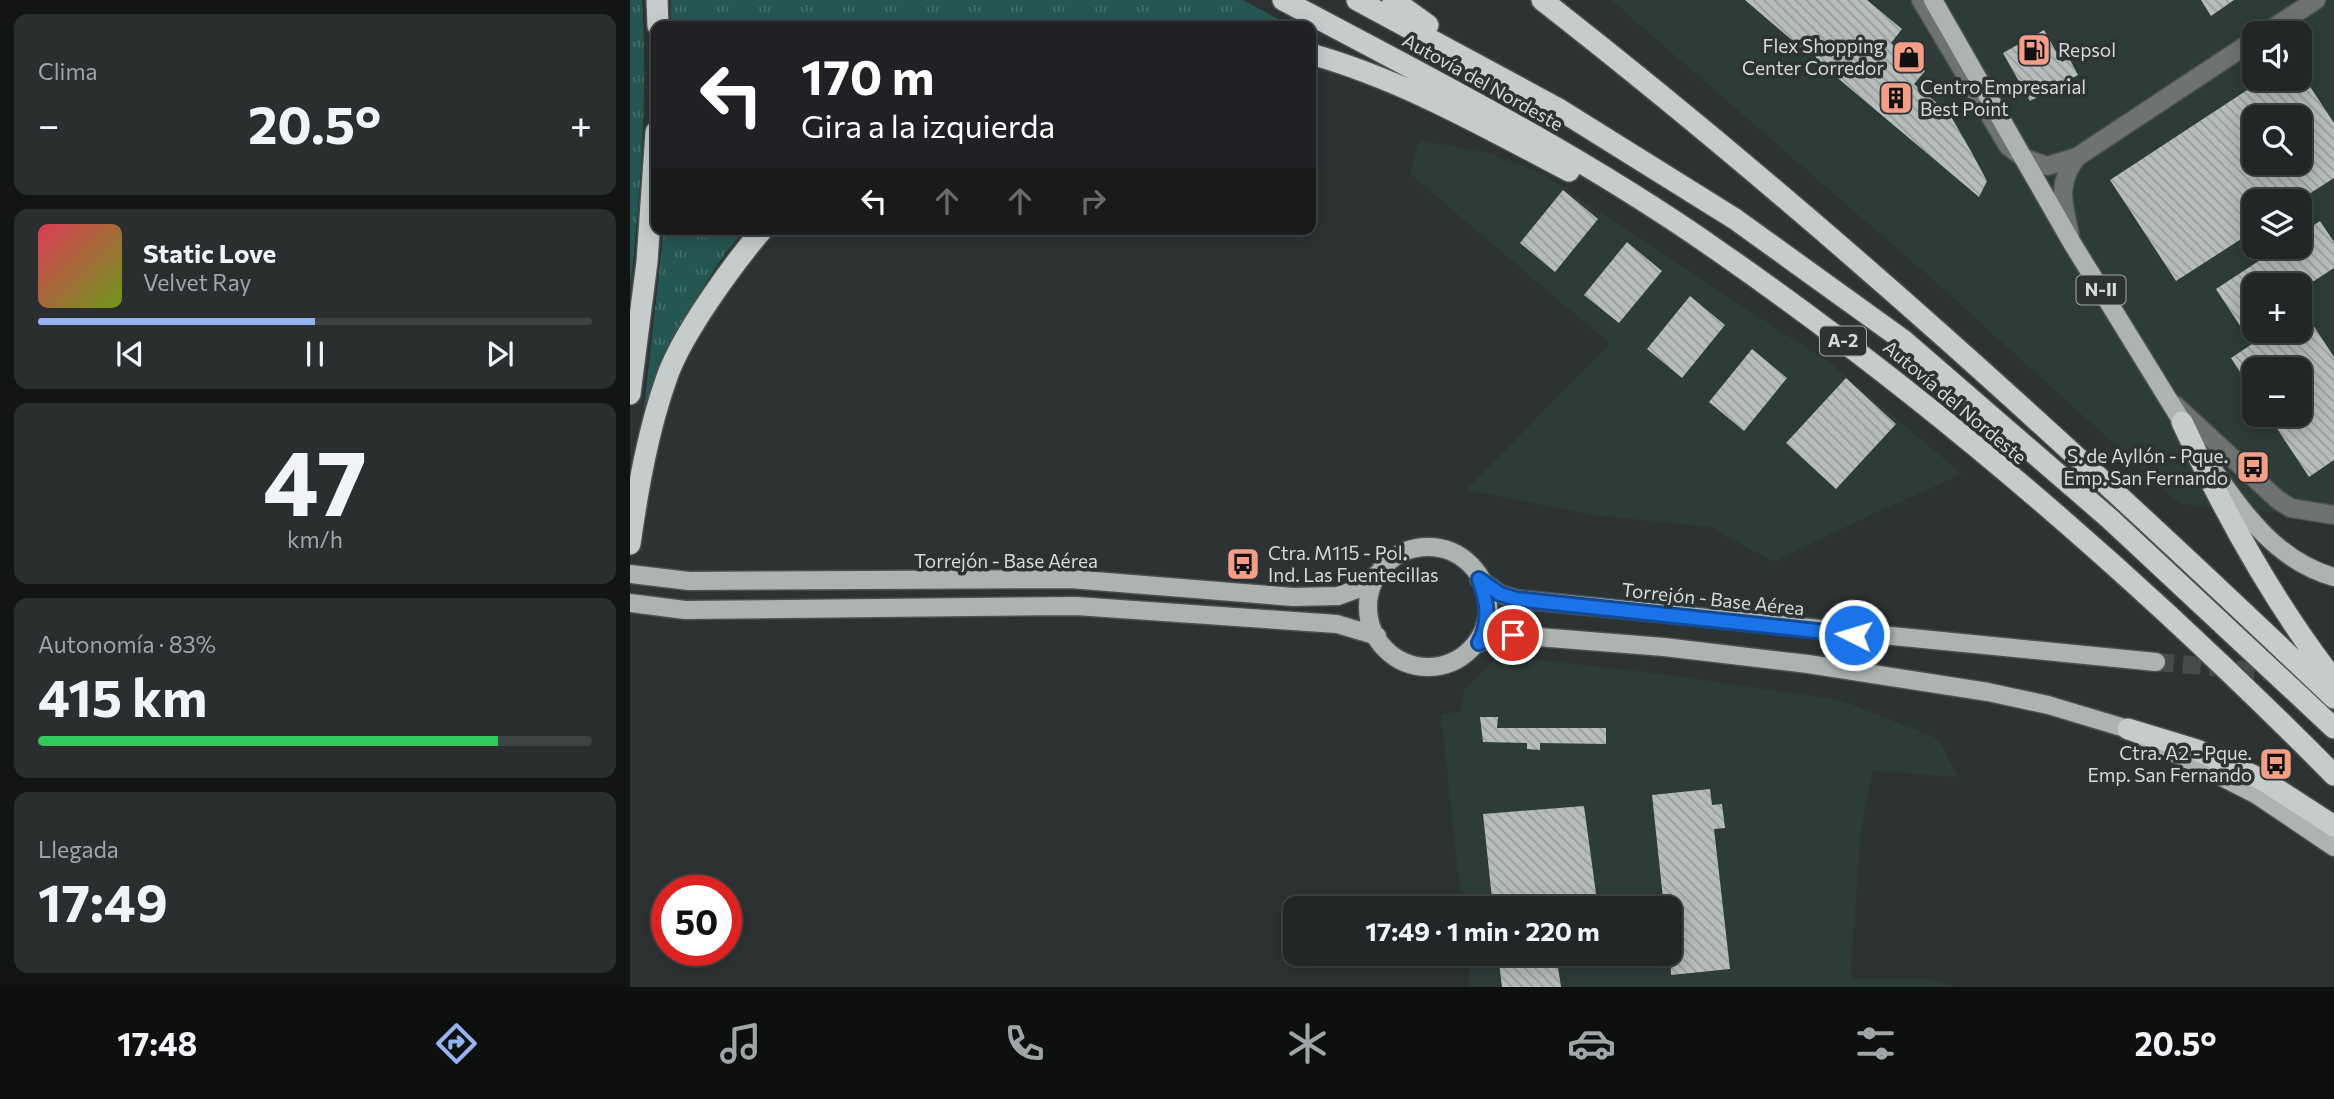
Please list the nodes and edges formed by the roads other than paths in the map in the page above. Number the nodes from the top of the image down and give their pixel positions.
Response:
1 (657, 0) edge
2 (1283, 0) edge
3 (1357, 0) edge
4 (1393, 0) edge
5 (1542, 0) edge
6 (1921, 0) edge
7 (1933, 0) edge
8 (2316, 0) edge
9 (658, 21) edge
10 (2284, 21) edge
11 (2242, 48) edge
12 (1316, 55) edge
13 (1499, 75) junction
14 (2077, 157) junction
15 (2024, 158) junction
16 (651, 213) edge
17 (759, 235) edge
18 (2072, 243) junction
19 (1715, 248) junction
20 (630, 394) edge
21 (2167, 399) junction
22 (2182, 422) junction
23 (2334, 515) edge
24 (630, 544) edge
25 (630, 574) edge
26 (1376, 575) junction
27 (2334, 578) edge
28 (1479, 579) junction
29 (630, 603) edge
30 (1377, 636) junction
31 (1479, 643) junction
32 (2156, 662) tunnel mouth
33 (2334, 680) edge
34 (2334, 698) edge
35 (2334, 728) edge
36 (2128, 729) junction
37 (2334, 775) edge
38 (2334, 827) edge
39 (2334, 847) edge

1 - 9 highway
2 - 19 highway, Autovía del Nordeste / A-2
3 - 13 highway, Autovía del Nordeste / A-2
4 - 13 highway
5 - 34 highway
6 - 15 street, N-II
7 - 15 main road, N-II
8 - 10 street
11 - 14 street
12 - 19 highway
13 - 35 highway, Autovía del Nordeste / A-2
14 - 15 street
14 - 18 street
15 - 18 main road, N-II
16 - 20 highway
17 - 24 highway
18 - 21 main road, N-II
19 - 37 highway, Autovía del Nordeste / A-2
21 - 22 main road, N-II
21 - 23 street
22 - 27 main road, N-II
22 - 33 highway
25 - 26 main road, Torrejón - Base Aérea
26 - 28 main road
26 - 30 main road
28 - 31 main road
28 - 32 main road, Torrejón - Base Aérea
29 - 30 main road
30 - 31 main road
31 - 36 main road
36 - 38 highway
36 - 39 main road

